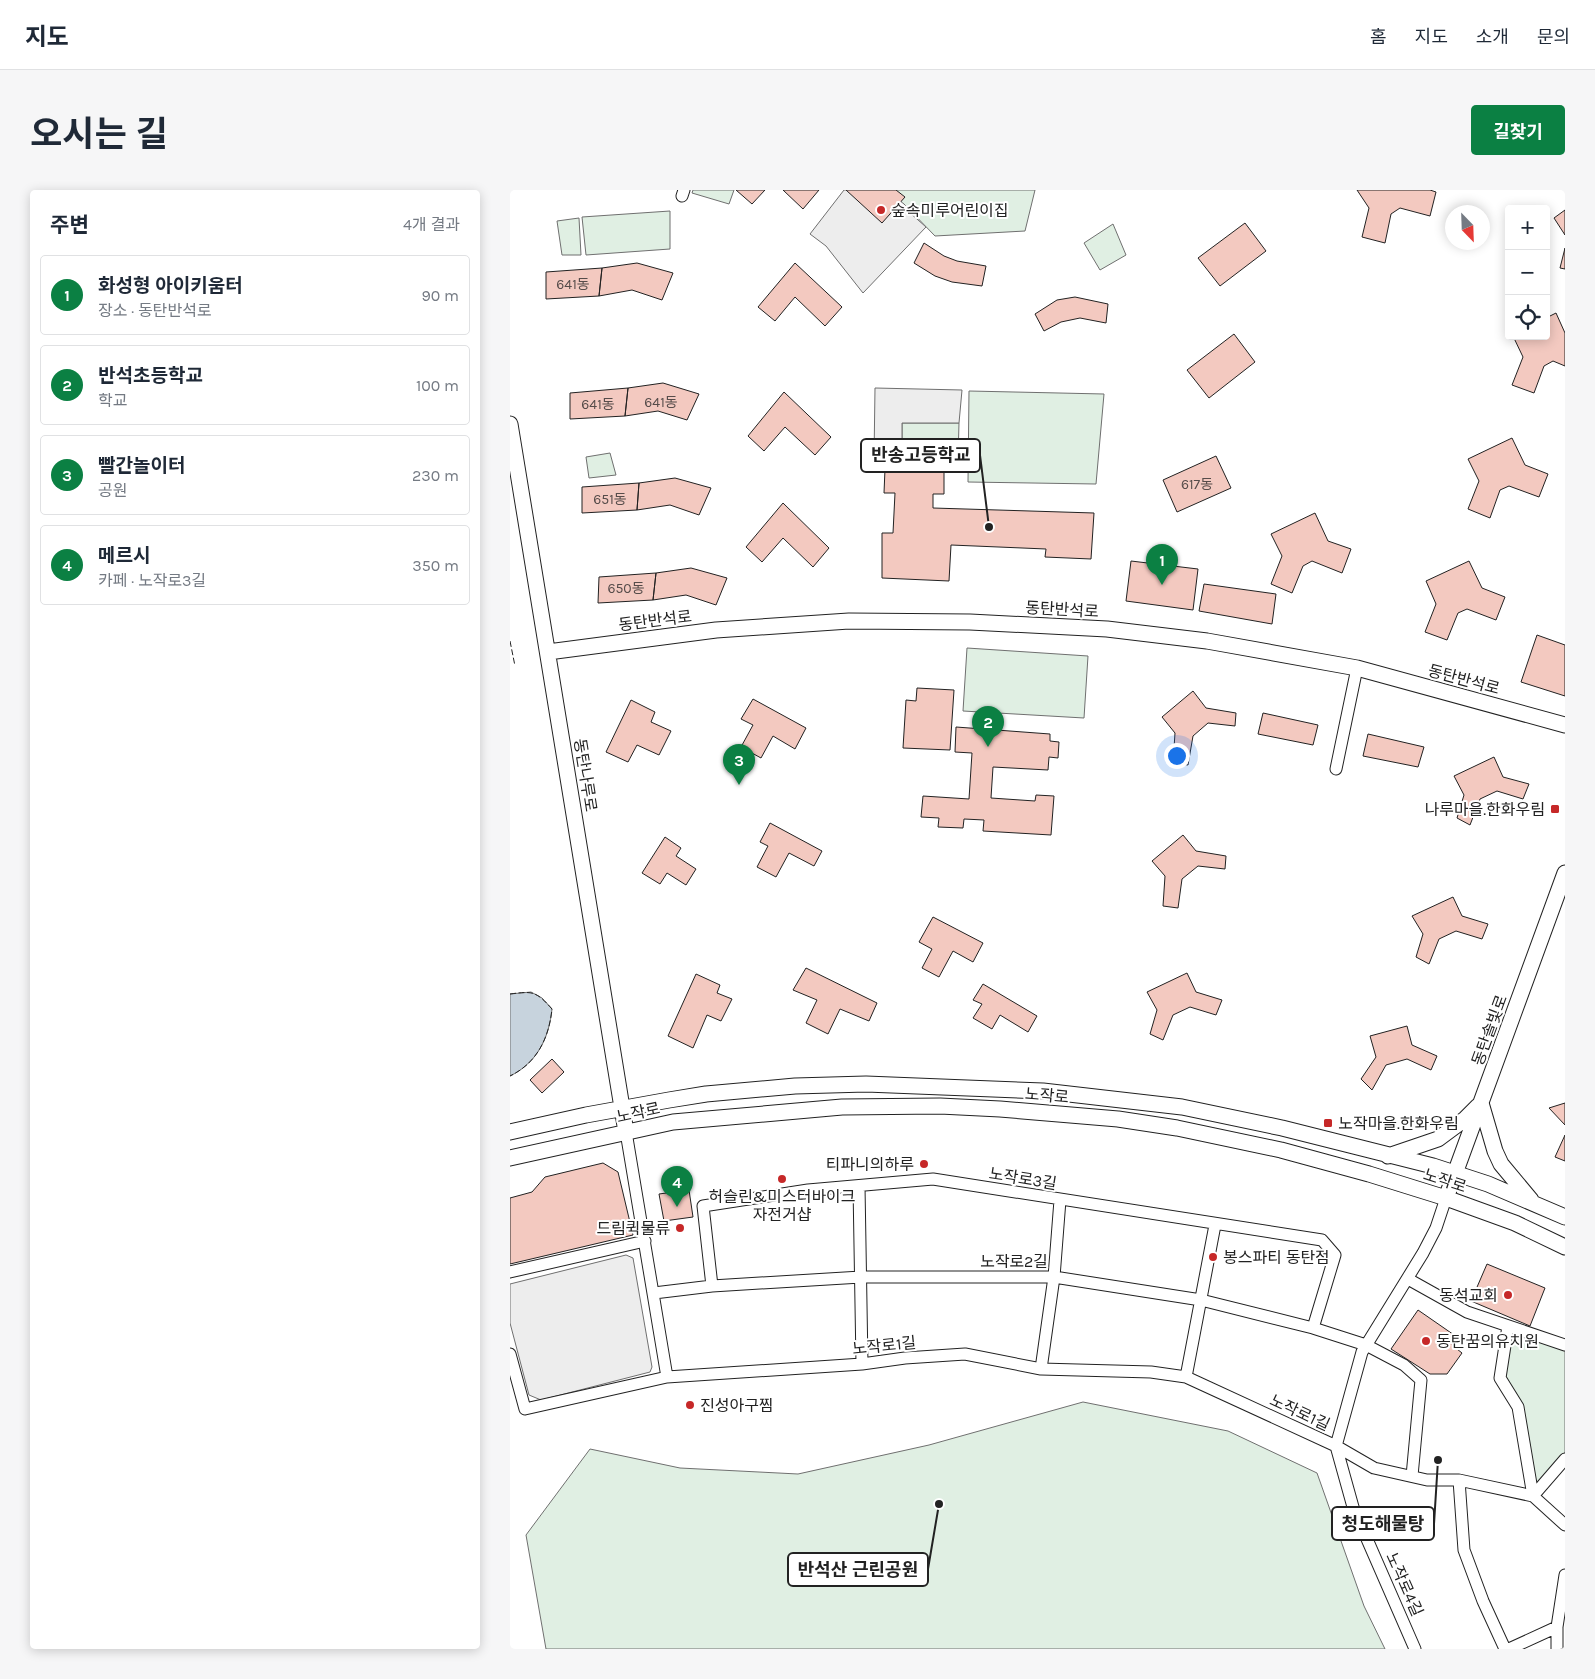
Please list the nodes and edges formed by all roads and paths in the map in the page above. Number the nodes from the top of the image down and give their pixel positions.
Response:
1 (510, 424) edge
2 (548, 652) junction
3 (1357, 668) junction
4 (1565, 725) edge
5 (1336, 769) dead end
6 (1565, 873) edge
7 (706, 1094) junction
8 (1481, 1103) junction
9 (623, 1108) junction
10 (710, 1118) junction
11 (550, 1123) junction
12 (510, 1132) edge
13 (626, 1132) junction
14 (554, 1147) junction
15 (1388, 1156) junction
16 (510, 1158) edge
17 (1455, 1174) junction
18 (1380, 1178) junction
19 (859, 1186) junction
20 (1446, 1198) junction
21 (1060, 1200) junction
22 (1534, 1204) junction
23 (1565, 1217) edge
24 (1215, 1225) junction
25 (1520, 1225) junction
26 (645, 1241) junction
27 (1565, 1247) edge
28 (510, 1272) edge
29 (861, 1276) junction
30 (1054, 1277) junction
31 (1408, 1279) junction
32 (712, 1286) junction
33 (654, 1293) junction
34 (1201, 1300) junction
35 (1508, 1326) junction
36 (1313, 1328) junction
37 (1366, 1345) junction
38 (1565, 1345) edge
39 (510, 1354) edge
40 (862, 1364) junction
41 (1040, 1369) junction
42 (667, 1377) junction
43 (1186, 1377) junction
44 (1336, 1446) junction
45 (1565, 1459) edge
46 (1412, 1476) junction
47 (1460, 1480) junction
48 (1533, 1496) junction
49 (1565, 1525) edge
50 (1565, 1575) edge
51 (1557, 1627) junction
52 (1415, 1649) edge
53 (1505, 1649) edge
54 (1509, 1649) edge
55 (1557, 1649) edge

1 - 2 street, 동탄나루로
2 - 3 street, 동탄반석로
2 - 9 street, 동탄나루로
3 - 4 street, 동탄반석로
3 - 5 street
6 - 8 street, 동탄솔빛로
7 - 9 street, 노작로
7 - 10 street
7 - 15 street, 노작로
8 - 15 street
8 - 17 street, 동탄솔빛로
8 - 22 street
9 - 11 street, 노작로
9 - 13 street, 동탄나루로
10 - 13 street, 노작로
10 - 18 street, 노작로
11 - 12 street, 노작로
11 - 14 street
13 - 14 street, 노작로
13 - 26 street
14 - 16 street, 노작로
15 - 17 street, 노작로
15 - 18 street
17 - 20 street, 동탄솔빛로
17 - 22 street, 노작로
18 - 20 street, 노작로
19 - 21 street, 노작로3길
19 - 29 street
19 - 32 street, 노작로3길
20 - 25 street, 노작로
20 - 31 street
21 - 24 street, 노작로3길
21 - 30 street
22 - 23 street, 노작로
22 - 25 street
24 - 34 street
24 - 36 street, 노작로3길
25 - 27 street, 노작로
26 - 28 street
26 - 33 street
29 - 30 street, 노작로2길
29 - 32 street, 노작로2길
29 - 40 street
30 - 34 street, 노작로2길
30 - 41 street
31 - 35 street
31 - 37 street
32 - 33 street, 노작로2길
33 - 42 street
34 - 36 street, 노작로2길
34 - 43 street
35 - 38 street
35 - 48 street
36 - 37 street, 노작로2길
37 - 44 street
37 - 46 street
39 - 42 street, 노작로1길
40 - 41 street, 노작로1길
40 - 42 street, 노작로1길
41 - 43 street, 노작로1길
43 - 44 street, 노작로1길
44 - 46 street
44 - 52 street, 노작로4길
45 - 48 street
46 - 47 street
47 - 48 street
47 - 53 street
48 - 49 street
50 - 51 street
51 - 54 street
51 - 55 street

